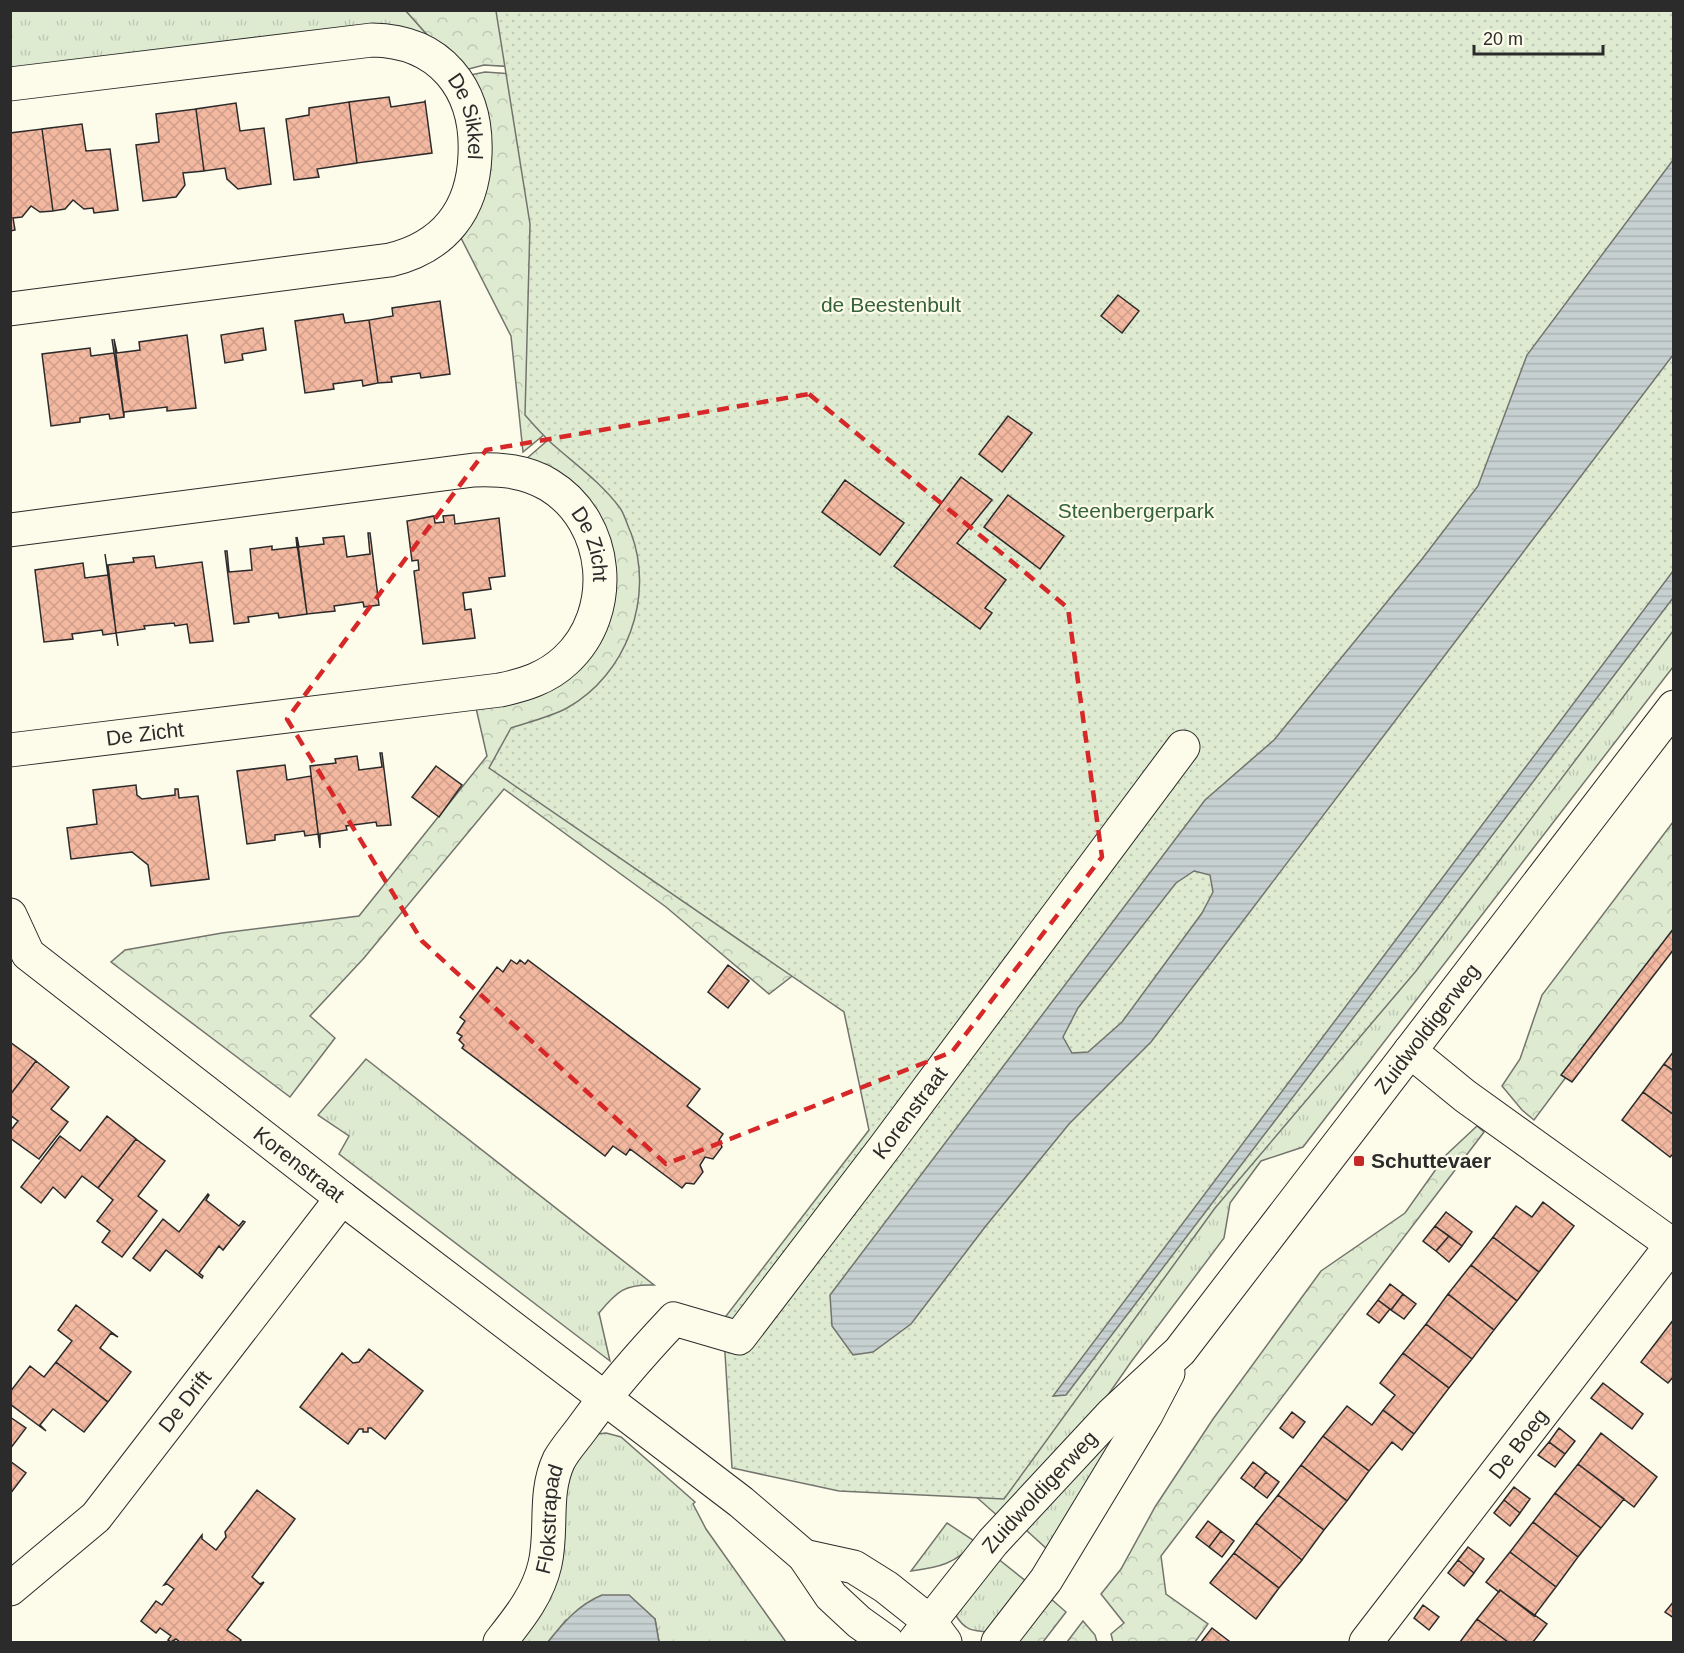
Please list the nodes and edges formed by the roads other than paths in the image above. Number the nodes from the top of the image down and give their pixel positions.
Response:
1 (10, 84) edge
2 (10, 309) edge
3 (10, 531) edge
4 (1674, 707) edge
5 (1183, 747) dead end
6 (10, 750) edge
7 (10, 915) edge
8 (1410, 1051) junction
9 (342, 1198) junction
10 (1673, 1244) edge
11 (1180, 1351) junction
12 (603, 1398) junction
13 (804, 1556) junction
14 (10, 1590) edge
15 (930, 1636) edge
16 (500, 1642) edge
17 (887, 1642) edge
18 (998, 1642) edge
19 (1366, 1642) edge

1 - 2 street, De Sikkel
3 - 6 street, De Zicht
4 - 8 street, Zuidwoldigerweg
5 - 12 street, Korenstraat
7 - 9 street, Korenstraat
8 - 10 street
8 - 11 street, Zuidwoldigerweg
9 - 12 street, Korenstraat
9 - 14 street, De Drift
10 - 19 street, De Boeg
11 - 15 street, Zuidwoldigerweg
11 - 18 street, Zuidwoldigerweg
12 - 13 street, Korenstraat
12 - 16 street, Flokstrapad
13 - 15 street, Korenstraat
13 - 17 street, Korenstraat

